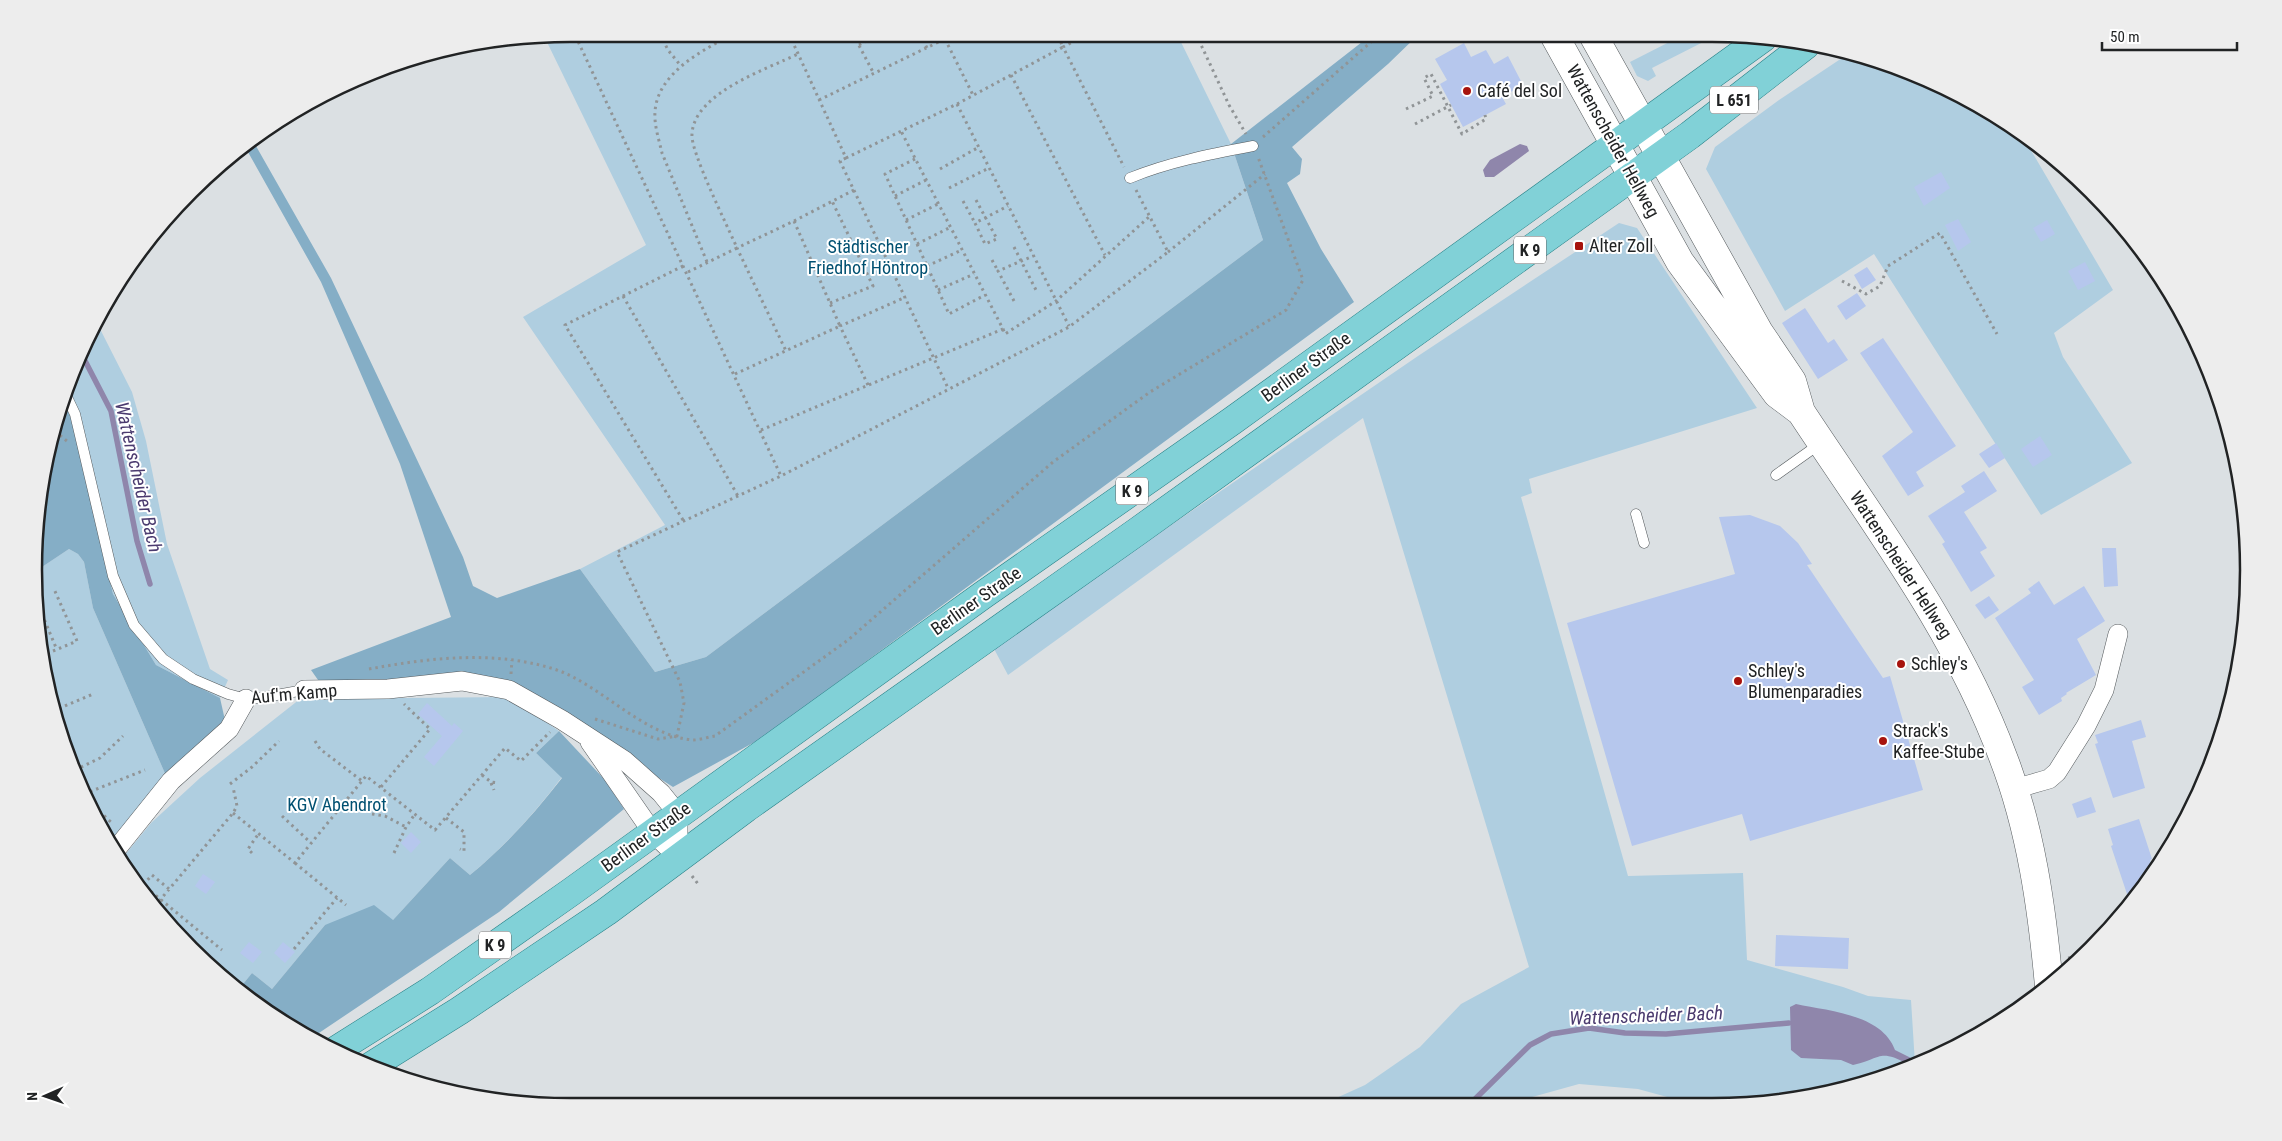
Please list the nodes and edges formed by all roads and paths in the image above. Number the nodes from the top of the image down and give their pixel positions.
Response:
1 (578, 42) edge
2 (664, 42) edge
3 (718, 42) edge
4 (793, 42) edge
5 (857, 42) edge
6 (864, 42) edge
7 (924, 42) edge
8 (939, 42) edge
9 (947, 42) edge
10 (1060, 42) edge
11 (1074, 42) edge
12 (1200, 42) edge
13 (1370, 42) edge
14 (1558, 42) edge
15 (1597, 42) edge
16 (859, 45) junction
17 (1754, 45) edge
18 (927, 48) junction
19 (1063, 48) junction
20 (1799, 50) edge
21 (798, 54) junction
22 (682, 66) junction
23 (874, 74) junction
24 (1011, 75) junction
25 (974, 95) junction
26 (820, 100) junction
27 (957, 104) junction
28 (1449, 105) junction
29 (1406, 109) dead end
30 (1485, 115) dead end
31 (1415, 124) dead end
32 (1644, 124) junction
33 (901, 132) junction
34 (1615, 145) junction
35 (1253, 146) junction
36 (979, 147) junction
37 (1661, 155) junction
38 (846, 158) junction
39 (915, 159) junction
40 (989, 168) junction
41 (940, 169) dead end
42 (1265, 174) junction
43 (1632, 176) junction
44 (1130, 178) junction
45 (926, 180) junction
46 (949, 188) dead end
47 (854, 190) junction
48 (895, 196) junction
49 (976, 200) dead end
50 (832, 201) junction
51 (963, 201) dead end
52 (938, 204) junction
53 (1008, 206) junction
54 (1150, 216) junction
55 (986, 217) junction
56 (906, 220) junction
57 (794, 221) junction
58 (975, 223) junction
59 (949, 228) dead end
60 (917, 244) junction
61 (1014, 247) dead end
62 (737, 248) junction
63 (962, 250) junction
64 (1168, 252) junction
65 (1105, 255) junction
66 (1033, 256) junction
67 (992, 260) dead end
68 (1021, 261) junction
69 (707, 262) junction
70 (685, 265) junction
71 (927, 266) junction
72 (998, 271) junction
73 (688, 272) junction
74 (974, 274) junction
75 (1842, 281) dead end
76 (938, 290) junction
77 (1036, 290) dead end
78 (985, 295) junction
79 (623, 296) junction
80 (906, 297) junction
81 (1014, 301) dead end
82 (1056, 301) junction
83 (830, 303) junction
84 (840, 326) junction
85 (1069, 327) junction
86 (1003, 329) junction
87 (1997, 334) dead end
88 (786, 351) junction
89 (933, 358) junction
90 (735, 374) junction
91 (868, 385) junction
92 (948, 388) junction
93 (70, 404) edge
94 (1801, 412) junction
95 (761, 430) junction
96 (1821, 443) junction
97 (1776, 475) dead end
98 (782, 476) junction
99 (738, 496) junction
100 (1636, 514) dead end
101 (683, 520) junction
102 (1644, 543) dead end
103 (54, 589) dead end
104 (46, 623) edge
105 (2118, 634) dead end
106 (57, 650) junction
107 (49, 653) edge
108 (368, 670) dead end
109 (388, 689) junction
110 (304, 690) joint
111 (93, 694) dead end
112 (246, 699) junction
113 (61, 709) edge
114 (562, 720) junction
115 (123, 736) dead end
116 (677, 736) junction
117 (586, 737) junction
118 (279, 741) dead end
119 (314, 741) dead end
120 (81, 767) edge
121 (144, 770) dead end
122 (482, 775) junction
123 (362, 781) junction
124 (491, 782) junction
125 (499, 783) dead end
126 (380, 787) junction
127 (2014, 789) junction
128 (494, 790) dead end
129 (91, 791) edge
130 (234, 813) junction
131 (372, 814) dead end
132 (414, 814) junction
133 (678, 814) junction
134 (282, 816) dead end
135 (446, 818) junction
136 (406, 827) junction
137 (653, 833) junction
138 (260, 834) junction
139 (311, 843) junction
140 (120, 845) edge
141 (460, 849) dead end
142 (252, 853) dead end
143 (394, 853) dead end
144 (678, 857) junction
145 (295, 863) junction
146 (145, 883) edge
147 (169, 889) junction
148 (157, 898) edge
149 (337, 898) junction
150 (160, 901) junction
151 (346, 905) dead end
152 (294, 949) dead end
153 (222, 950) dead end
154 (2048, 977) edge
155 (342, 1046) edge
156 (378, 1062) edge

1 - 70 path
2 - 22 path
3 - 22 path
4 - 21 path
5 - 16 path
6 - 16 path
7 - 18 path
8 - 18 path
9 - 25 path
10 - 19 path
11 - 19 path
12 - 35 path
13 - 35 path
14 - 34 main road, Wattenscheider Hellweg
15 - 32 main road, Wattenscheider Hellweg
16 - 23 path
17 - 32 main road, L 651
18 - 23 path
19 - 24 path
19 - 44 path
20 - 37 main road, L 651
21 - 26 path
21 - 62 path
22 - 69 path
23 - 26 path
24 - 25 path
24 - 65 path
25 - 27 path
26 - 38 path
27 - 33 path
27 - 36 path
28 - 29 path
28 - 30 path
28 - 31 path
32 - 34 main road, L 651
32 - 37 main road, Wattenscheider Hellweg
33 - 38 path
33 - 39 path
34 - 43 main road, Wattenscheider Hellweg
34 - 133 main road, Berliner Straße / K 9
35 - 42 path
35 - 44 lane
36 - 40 path
36 - 41 path
37 - 43 main road, L 651
37 - 94 main road, Wattenscheider Hellweg
38 - 47 path
39 - 45 path
39 - 48 path
40 - 46 path
40 - 53 path
42 - 64 path
42 - 116 path
43 - 94 main road, Wattenscheider Hellweg
43 - 144 main road, Berliner Straße / K 9
44 - 54 path
45 - 48 path
45 - 52 path
47 - 50 path
47 - 80 path
48 - 56 path
49 - 55 path
50 - 57 path
50 - 83 path
51 - 58 path
52 - 56 path
52 - 63 path
53 - 55 path
53 - 66 path
54 - 64 path
54 - 65 path
55 - 58 path
55 - 58 path
56 - 60 path
57 - 62 path
57 - 83 path
59 - 60 path
60 - 71 path
61 - 68 path
62 - 69 path
62 - 88 path
63 - 71 path
63 - 74 path
64 - 85 path
65 - 82 path
66 - 68 path
66 - 82 path
67 - 72 path
68 - 72 path
68 - 77 path
69 - 73 path
70 - 73 path
70 - 79 path
71 - 76 path
72 - 81 path
73 - 90 path
74 - 76 path
74 - 78 path
75 - 87 path
76 - 78 path
78 - 86 path
79 - 99 path
79 - 101 path
80 - 84 path
80 - 89 path
82 - 85 path
82 - 86 path
83 - 84 path
84 - 88 path
84 - 91 path
85 - 92 path
86 - 89 path
88 - 90 path
89 - 91 path
89 - 92 path
90 - 95 path
91 - 95 path
92 - 98 path
93 - 112 lane, Auf'm Kamp
94 - 96 main road, Wattenscheider Hellweg
95 - 98 path
96 - 97 lane
96 - 127 main road, Wattenscheider Hellweg
98 - 99 path
99 - 101 path
100 - 102 lane
101 - 116 path
103 - 106 path
104 - 106 path
105 - 127 street
106 - 107 path
108 - 116 path
109 - 110 street, Auf'm Kamp
109 - 114 street, Auf'm Kamp
109 - 126 path
110 - 112 lane, Auf'm Kamp
111 - 113 path
112 - 140 street
114 - 116 path
114 - 117 street, Auf'm Kamp
114 - 122 path
115 - 120 path
117 - 133 street, Auf'm Kamp
117 - 137 street, Auf'm Kamp
118 - 130 path
119 - 123 path
121 - 129 path
122 - 124 path
122 - 135 path
123 - 126 path
123 - 139 path
124 - 125 path
124 - 128 path
126 - 132 path
127 - 154 main road, Wattenscheider Hellweg
130 - 138 path
130 - 147 path
131 - 136 path
132 - 135 path
132 - 136 path
133 - 137 main road, Berliner Straße / K 9
133 - 144 street
134 - 139 path
135 - 141 path
136 - 143 path
137 - 144 street, Auf'm Kamp
137 - 155 main road, Berliner Straße / K 9
138 - 142 path
138 - 145 path
139 - 145 path
144 - 156 main road, Berliner Straße / K 9
145 - 149 path
146 - 147 path
147 - 150 path
148 - 150 path
149 - 151 path
149 - 152 path
150 - 153 path

